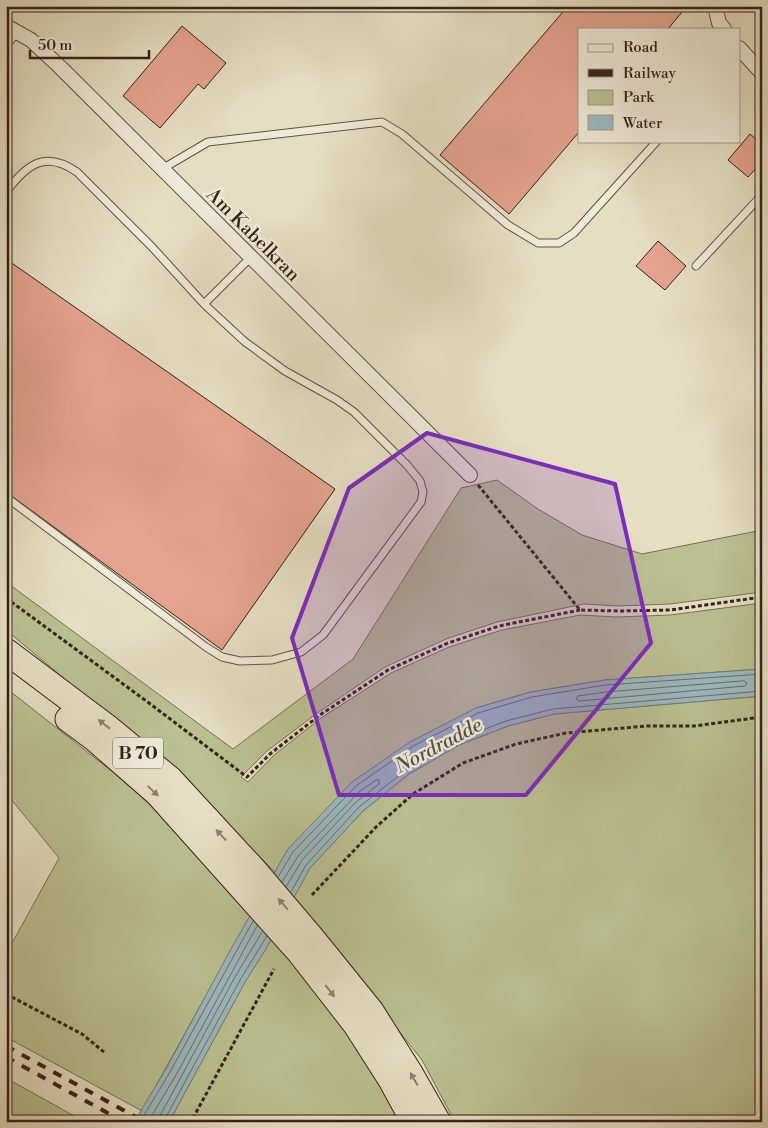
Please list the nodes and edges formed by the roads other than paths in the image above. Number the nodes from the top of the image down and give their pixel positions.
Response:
1 (715, 6) edge
2 (723, 28) edge
3 (11, 29) edge
4 (6, 46) edge
5 (740, 51) edge
6 (762, 73) edge
7 (656, 142) edge
8 (162, 169) junction
9 (6, 192) edge
10 (762, 195) edge
11 (251, 257) junction
12 (696, 266) dead end
13 (204, 304) junction
14 (470, 475) road end
15 (6, 497) edge
16 (6, 651) edge
17 (6, 673) edge
18 (249, 879) junction
19 (306, 945) junction
20 (414, 1122) edge
21 (438, 1122) edge

1 - 2 street
3 - 4 lane
3 - 8 street, Am Kabelkran
5 - 6 street
7 - 8 lane
8 - 11 street, Am Kabelkran
9 - 13 lane
10 - 12 lane
11 - 13 lane
11 - 14 street, Am Kabelkran
13 - 15 lane
18 -> 16 highway, B 70
17 -> 18 highway, B 70
18 - 19 highway, B 70
19 -> 20 highway, B 70
21 -> 19 highway, B 70

